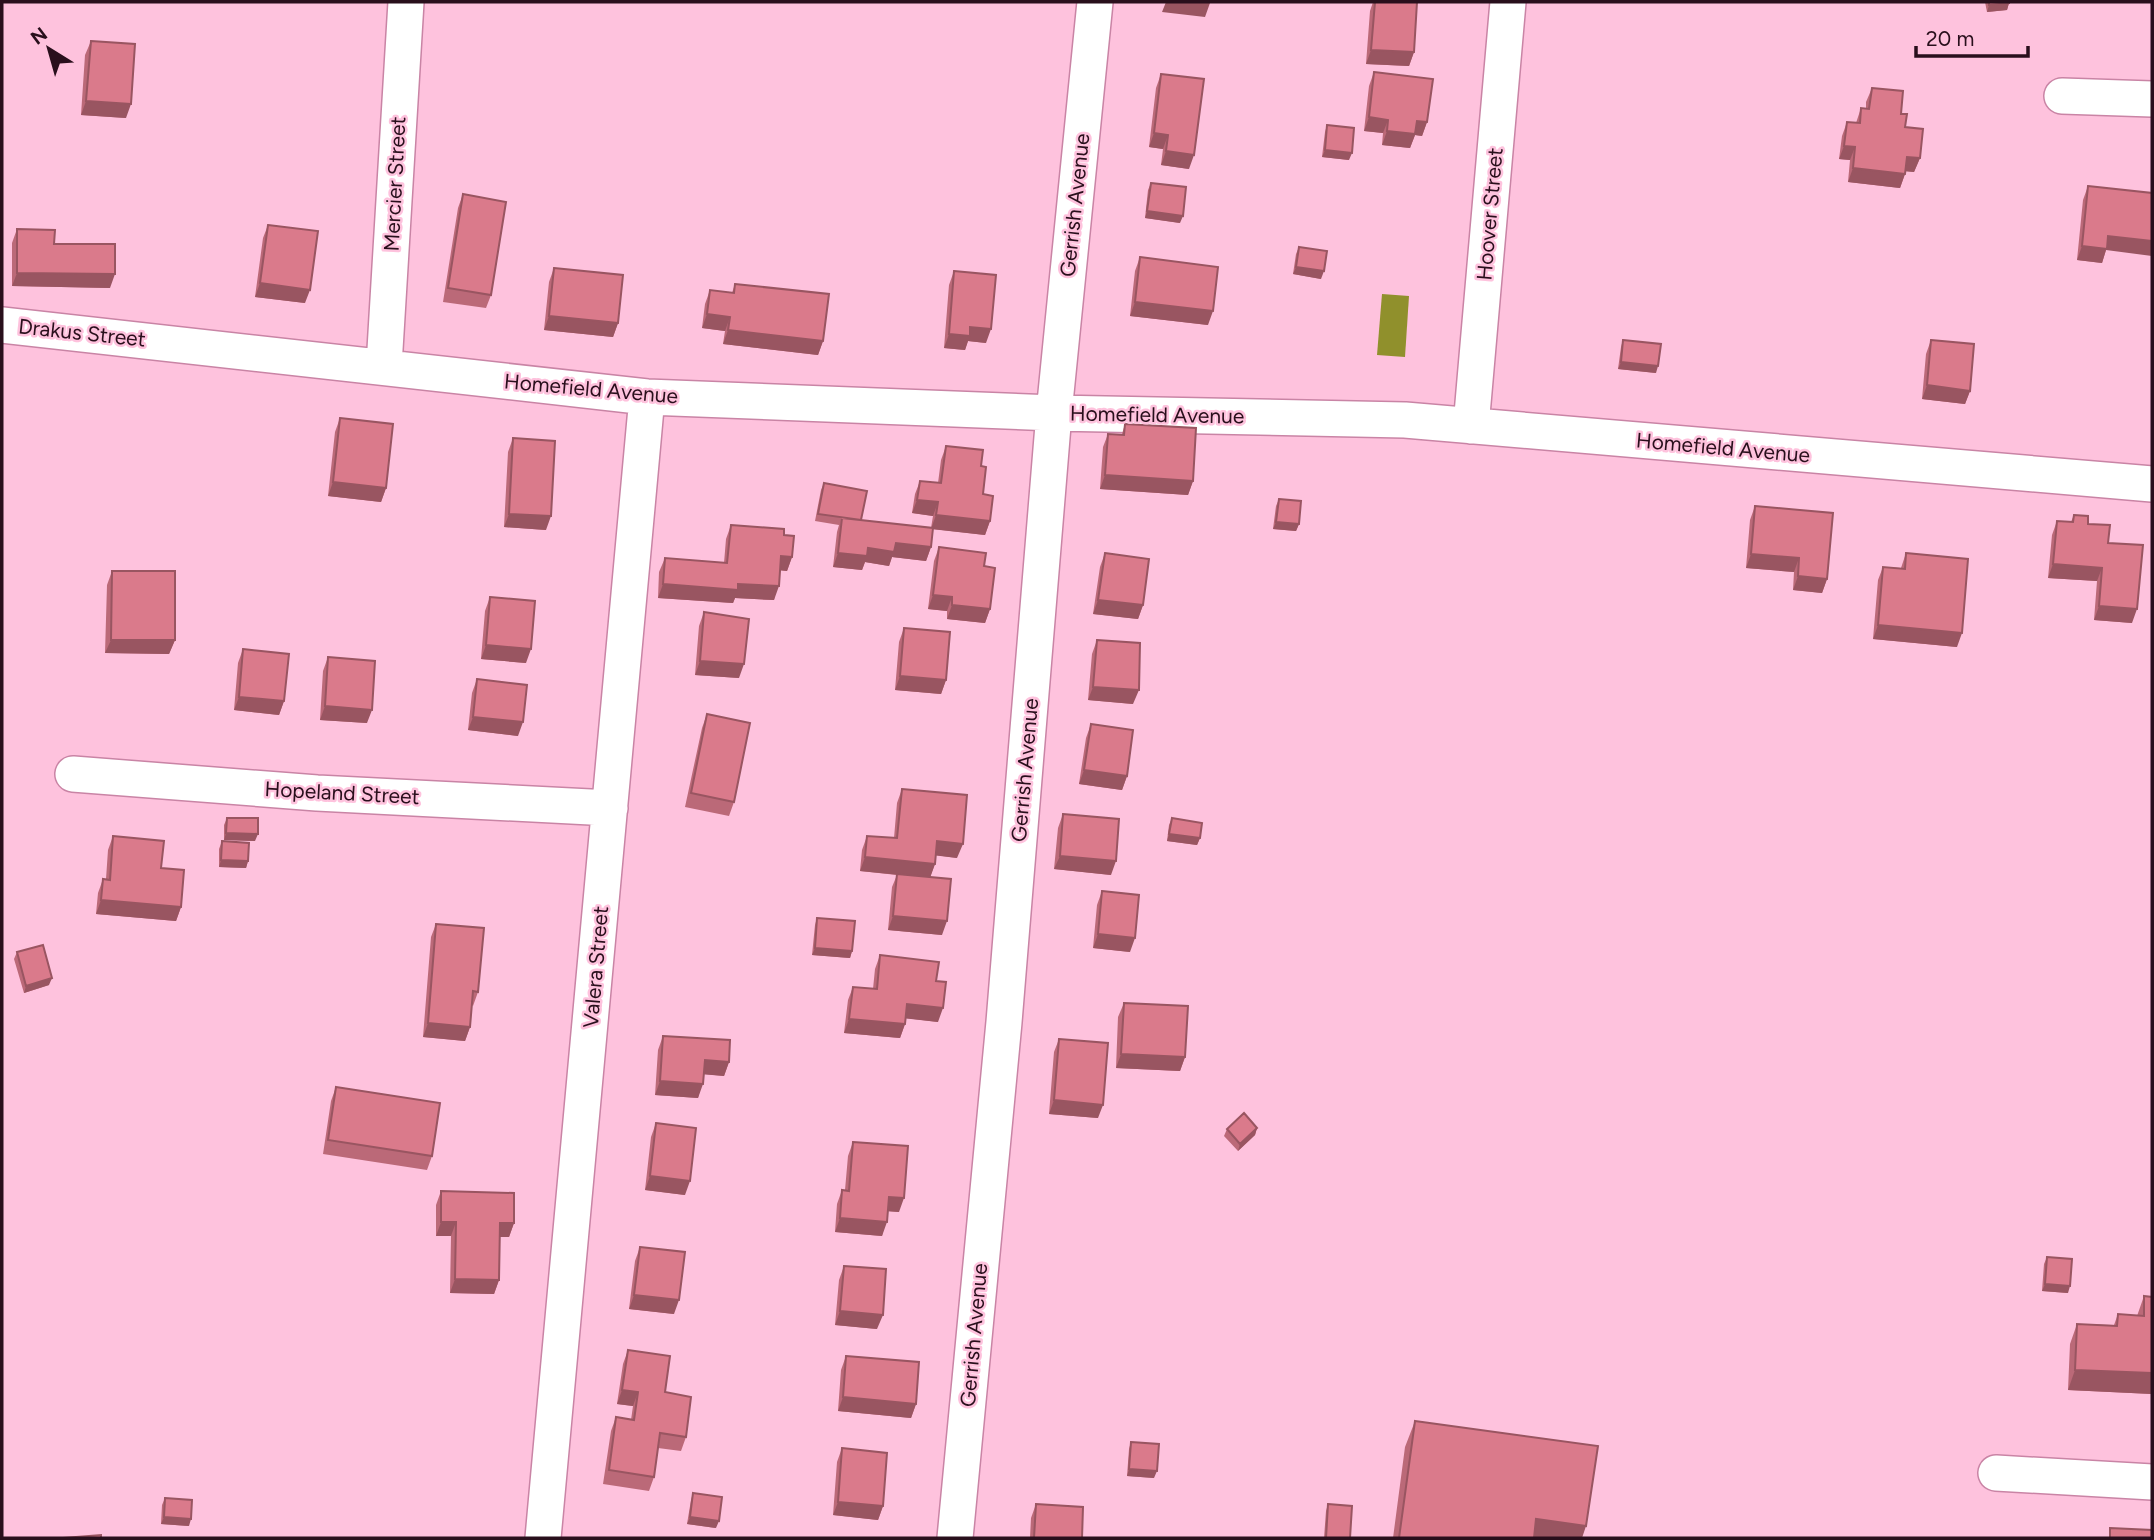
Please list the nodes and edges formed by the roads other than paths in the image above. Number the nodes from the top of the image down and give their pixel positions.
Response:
1 (406, 2) edge
2 (1095, 2) edge
3 (1508, 2) edge
4 (2062, 96) dead end
5 (2152, 99) edge
6 (2, 326) edge
7 (163, 341) joint
8 (384, 366) junction
9 (647, 397) junction
10 (1054, 413) junction
11 (1471, 426) junction
12 (2152, 484) edge
13 (73, 774) dead end
14 (610, 808) junction
15 (1996, 1473) dead end
16 (2152, 1482) edge
17 (543, 1538) edge
18 (955, 1538) edge

1 - 8 street, Mercier Street
2 - 10 street, Gerrish Avenue
3 - 11 street, Hoover Street
4 - 5 street
6 - 7 street, Drakus Street
7 - 8 street, Homefield Avenue
8 - 9 street, Homefield Avenue
9 - 10 street, Homefield Avenue
9 - 14 street, Valera Street
10 - 11 street, Homefield Avenue
10 - 18 street, Gerrish Avenue
11 - 12 street, Homefield Avenue
13 - 14 street, Hopeland Street
14 - 17 street, Valera Street
15 - 16 street

